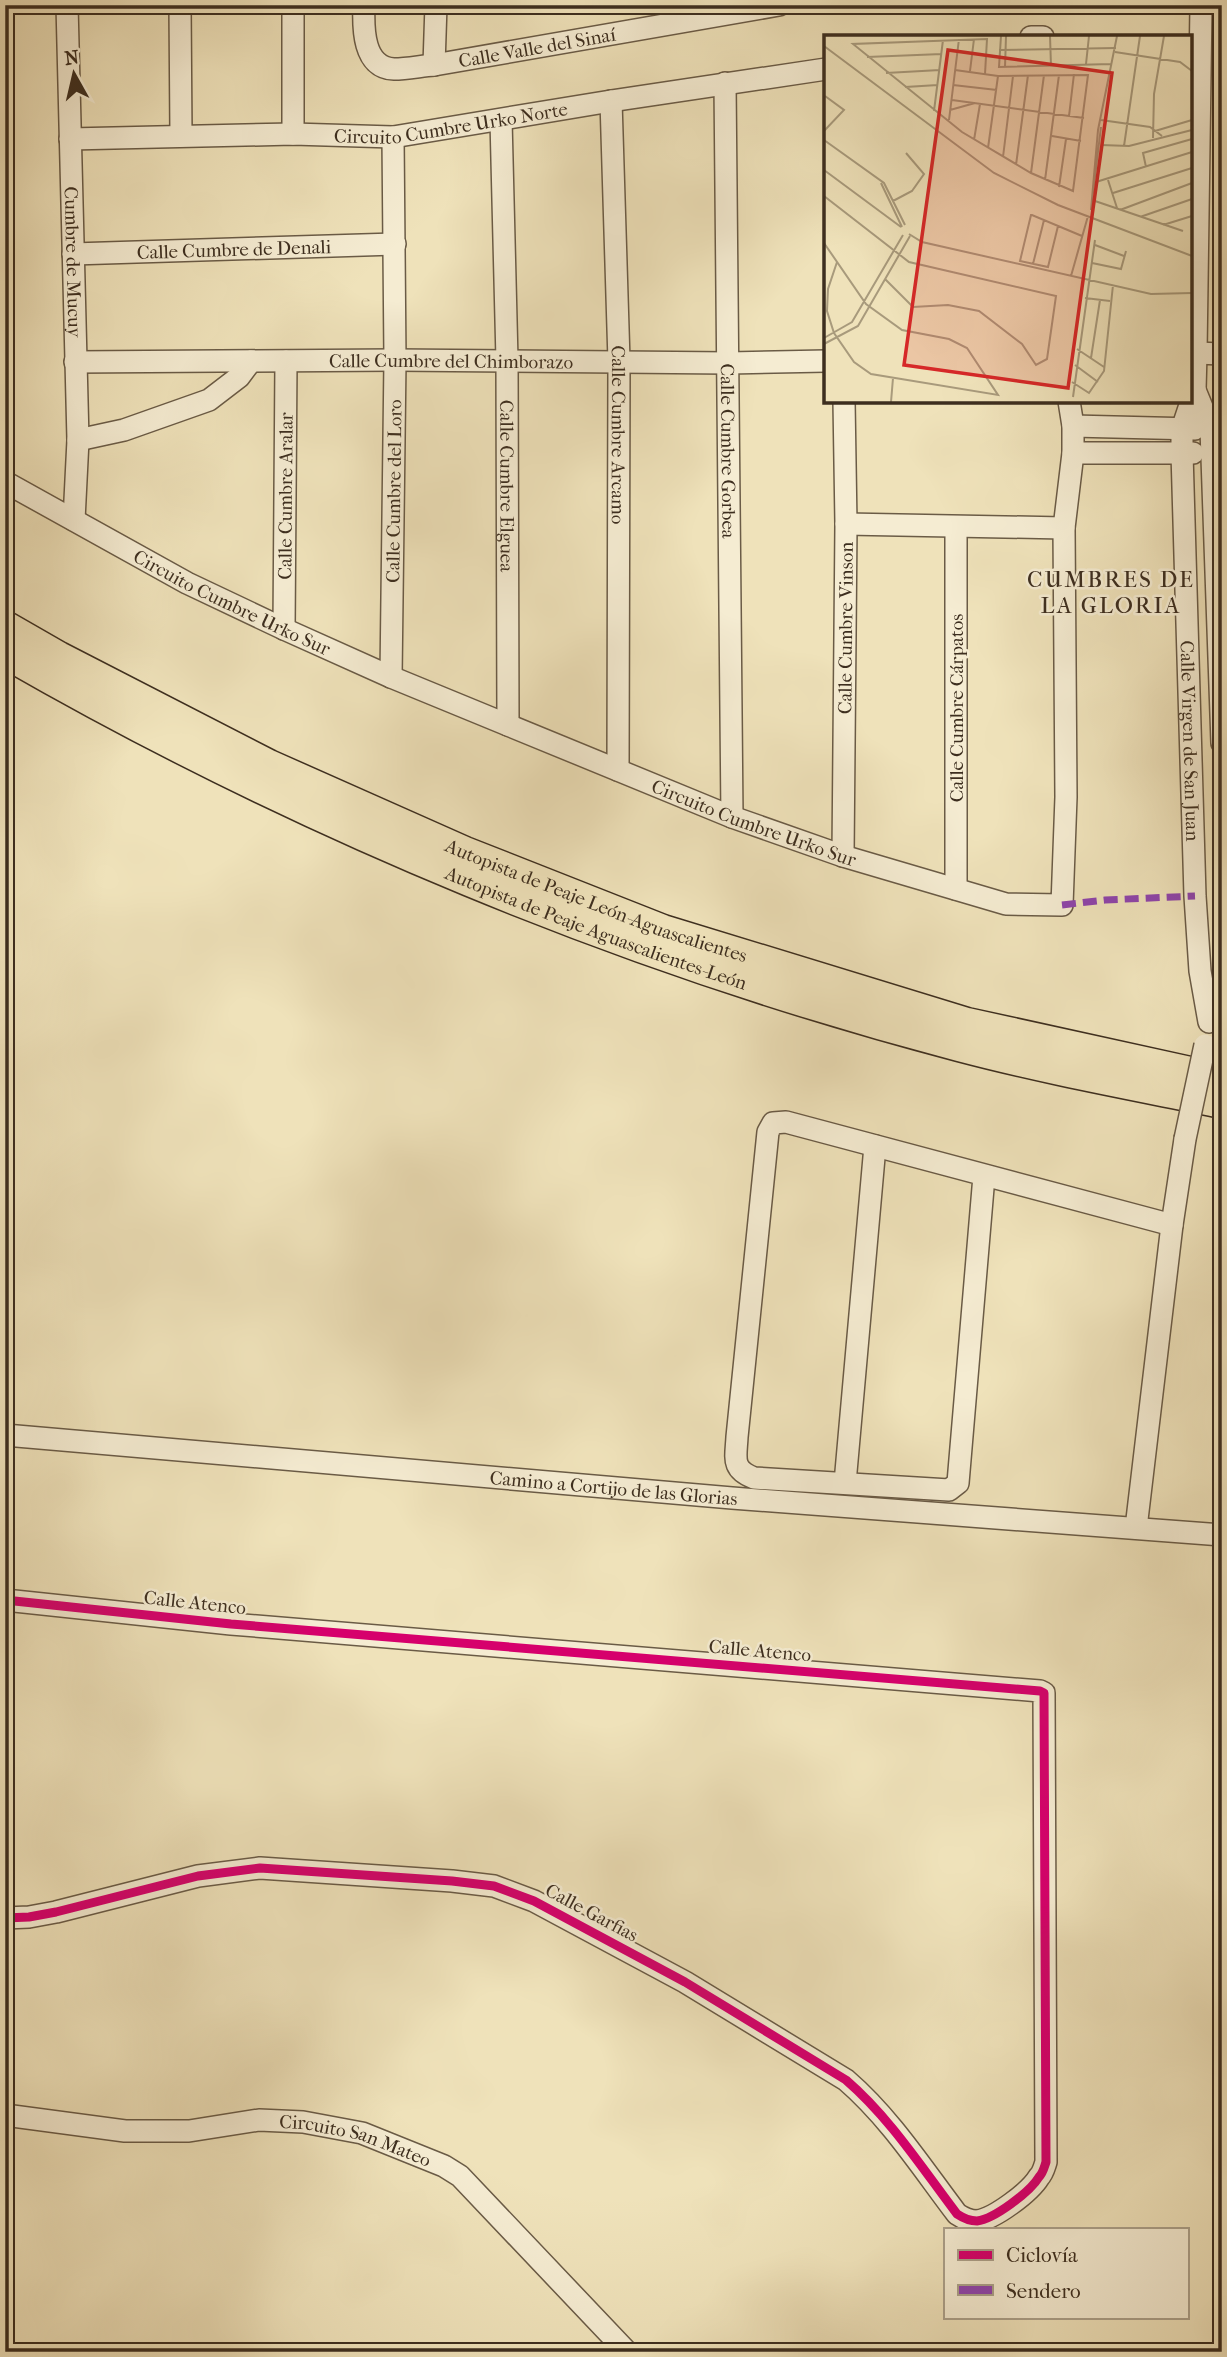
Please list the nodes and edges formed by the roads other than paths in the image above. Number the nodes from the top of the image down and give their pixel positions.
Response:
1 (67, 5) edge
2 (180, 5) edge
3 (293, 5) edge
4 (364, 5) edge
5 (436, 5) edge
6 (1201, 5) edge
7 (773, 6) edge
8 (434, 65) junction
9 (824, 69) edge
10 (725, 83) junction
11 (611, 101) junction
12 (501, 120) junction
13 (293, 134) junction
14 (181, 136) junction
15 (393, 137) junction
16 (70, 139) junction
17 (396, 244) junction
18 (73, 254) junction
19 (1196, 353) junction
20 (1222, 354) edge
21 (395, 360) junction
22 (507, 360) junction
23 (251, 361) junction
24 (286, 361) junction
25 (619, 361) junction
26 (824, 361) edge
27 (75, 362) junction
28 (729, 363) junction
29 (1195, 390) junction
30 (1192, 399) edge
31 (844, 402) edge
32 (1069, 402) edge
33 (1191, 402) edge
34 (1073, 426) junction
35 (1182, 429) junction
36 (1211, 429) junction
37 (78, 440) junction
38 (1073, 453) junction
39 (1182, 453) junction
40 (1212, 453) junction
41 (5, 482) edge
42 (74, 520) junction
43 (846, 524) junction
44 (956, 528) junction
45 (1065, 528) junction
46 (1219, 535) edge
47 (5, 626) edge
48 (284, 629) junction
49 (5, 653) edge
50 (391, 677) junction
51 (508, 725) junction
52 (1222, 743) edge
53 (618, 770) junction
54 (732, 817) junction
55 (843, 856) junction
56 (956, 889) junction
57 (1222, 997) edge
58 (1209, 1022) junction
59 (1222, 1079) edge
60 (1222, 1103) edge
61 (875, 1146) junction
62 (984, 1176) junction
63 (1172, 1225) junction
64 (5, 1435) edge
65 (845, 1483) junction
66 (1136, 1528) junction
67 (1222, 1535) edge
68 (5, 1600) edge
69 (5, 1918) edge
70 (5, 2115) edge
71 (1046, 2162) joint
72 (627, 2352) edge

1 - 16 street, Cumbre de Mucuy
2 - 14 street
3 - 13 street
4 - 8 street, Calle Valle del Sinaí
5 - 8 street
6 - 19 street, Calle Virgen de San Juan
7 - 8 street, Calle Valle del Sinaí
9 - 10 street, Circuito Cumbre Urko Norte
10 - 11 street, Circuito Cumbre Urko Norte
10 - 28 street, Calle Cumbre Gorbea
11 - 12 street, Circuito Cumbre Urko Norte
11 - 25 street, Calle Cumbre Arcamo
12 - 15 street, Circuito Cumbre Urko Norte
12 - 22 street, Calle Cumbre Elguea
13 - 14 street, Circuito Cumbre Urko Norte
13 - 15 street, Circuito Cumbre Urko Norte
14 - 16 street, Circuito Cumbre Urko Norte
15 - 17 street, Calle Cumbre del Loro
16 - 18 street, Cumbre de Mucuy
17 - 18 street, Calle Cumbre de Denali
17 - 21 street, Calle Cumbre del Loro
18 - 27 street, Cumbre de Mucuy
19 - 20 street
19 - 29 street, Calle Virgen de San Juan
21 - 22 street, Calle Cumbre del Chimborazo
21 - 24 street, Calle Cumbre del Chimborazo
21 - 50 street, Calle Cumbre del Loro
22 - 25 street, Calle Cumbre del Chimborazo
22 - 51 street, Calle Cumbre Elguea
23 - 24 street, Calle Cumbre del Chimborazo
23 - 27 street, Calle Cumbre del Chimborazo
23 - 37 street
24 - 48 street, Calle Cumbre Aralar
25 - 28 street, Calle Cumbre del Chimborazo
25 - 53 street, Calle Cumbre Arcamo
26 - 28 street, Calle Cumbre del Chimborazo
27 - 37 street, Cumbre de Mucuy
28 - 54 street, Calle Cumbre Gorbea
29 - 30 street, Calle Virgen de San Juan
29 - 36 street, Calle Virgen de San Juan
31 - 43 street, Calle Cumbre Vinson
32 - 34 street, Circuito Cumbre Urko Sur
33 - 35 street, Calle Virgen de San Juan
34 - 35 street
34 - 38 street, Circuito Cumbre Urko Sur
35 - 36 street
35 - 39 street, Calle Virgen de San Juan
36 - 40 street, Calle Virgen de San Juan
37 - 42 street, Cumbre de Mucuy
38 - 39 street
38 - 45 street, Circuito Cumbre Urko Sur
39 - 40 street
39 - 58 street, Calle Virgen de San Juan
40 - 46 street, Calle Virgen de San Juan
41 - 42 street, Circuito Cumbre Urko Sur
42 - 48 street, Circuito Cumbre Urko Sur
43 - 44 street
43 - 55 street, Calle Cumbre Vinson
44 - 45 street
44 - 56 street, Calle Cumbre Cárpatos
45 - 56 street, Circuito Cumbre Urko Sur
46 - 52 street, Calle Virgen de San Juan
47 - 59 highway, Autopista de Peaje León-Aguascalientes
48 - 50 street, Circuito Cumbre Urko Sur
49 - 60 highway, Autopista de Peaje Aguascalientes-León
50 - 51 street, Circuito Cumbre Urko Sur
51 - 53 street, Circuito Cumbre Urko Sur
53 - 54 street, Circuito Cumbre Urko Sur
54 - 55 street, Circuito Cumbre Urko Sur
55 - 56 street, Circuito Cumbre Urko Sur
57 - 58 street
58 - 63 street, bridge
61 - 62 street
61 - 65 street
61 - 65 street
62 - 63 street
62 - 65 street
63 - 66 street
64 - 66 street, Camino a Cortijo de las Glorias
66 - 67 street, Camino a Cortijo de las Glorias
68 - 71 street, Calle Atenco
69 - 71 street, Calle Garfias
70 - 72 street, Circuito San Mateo

